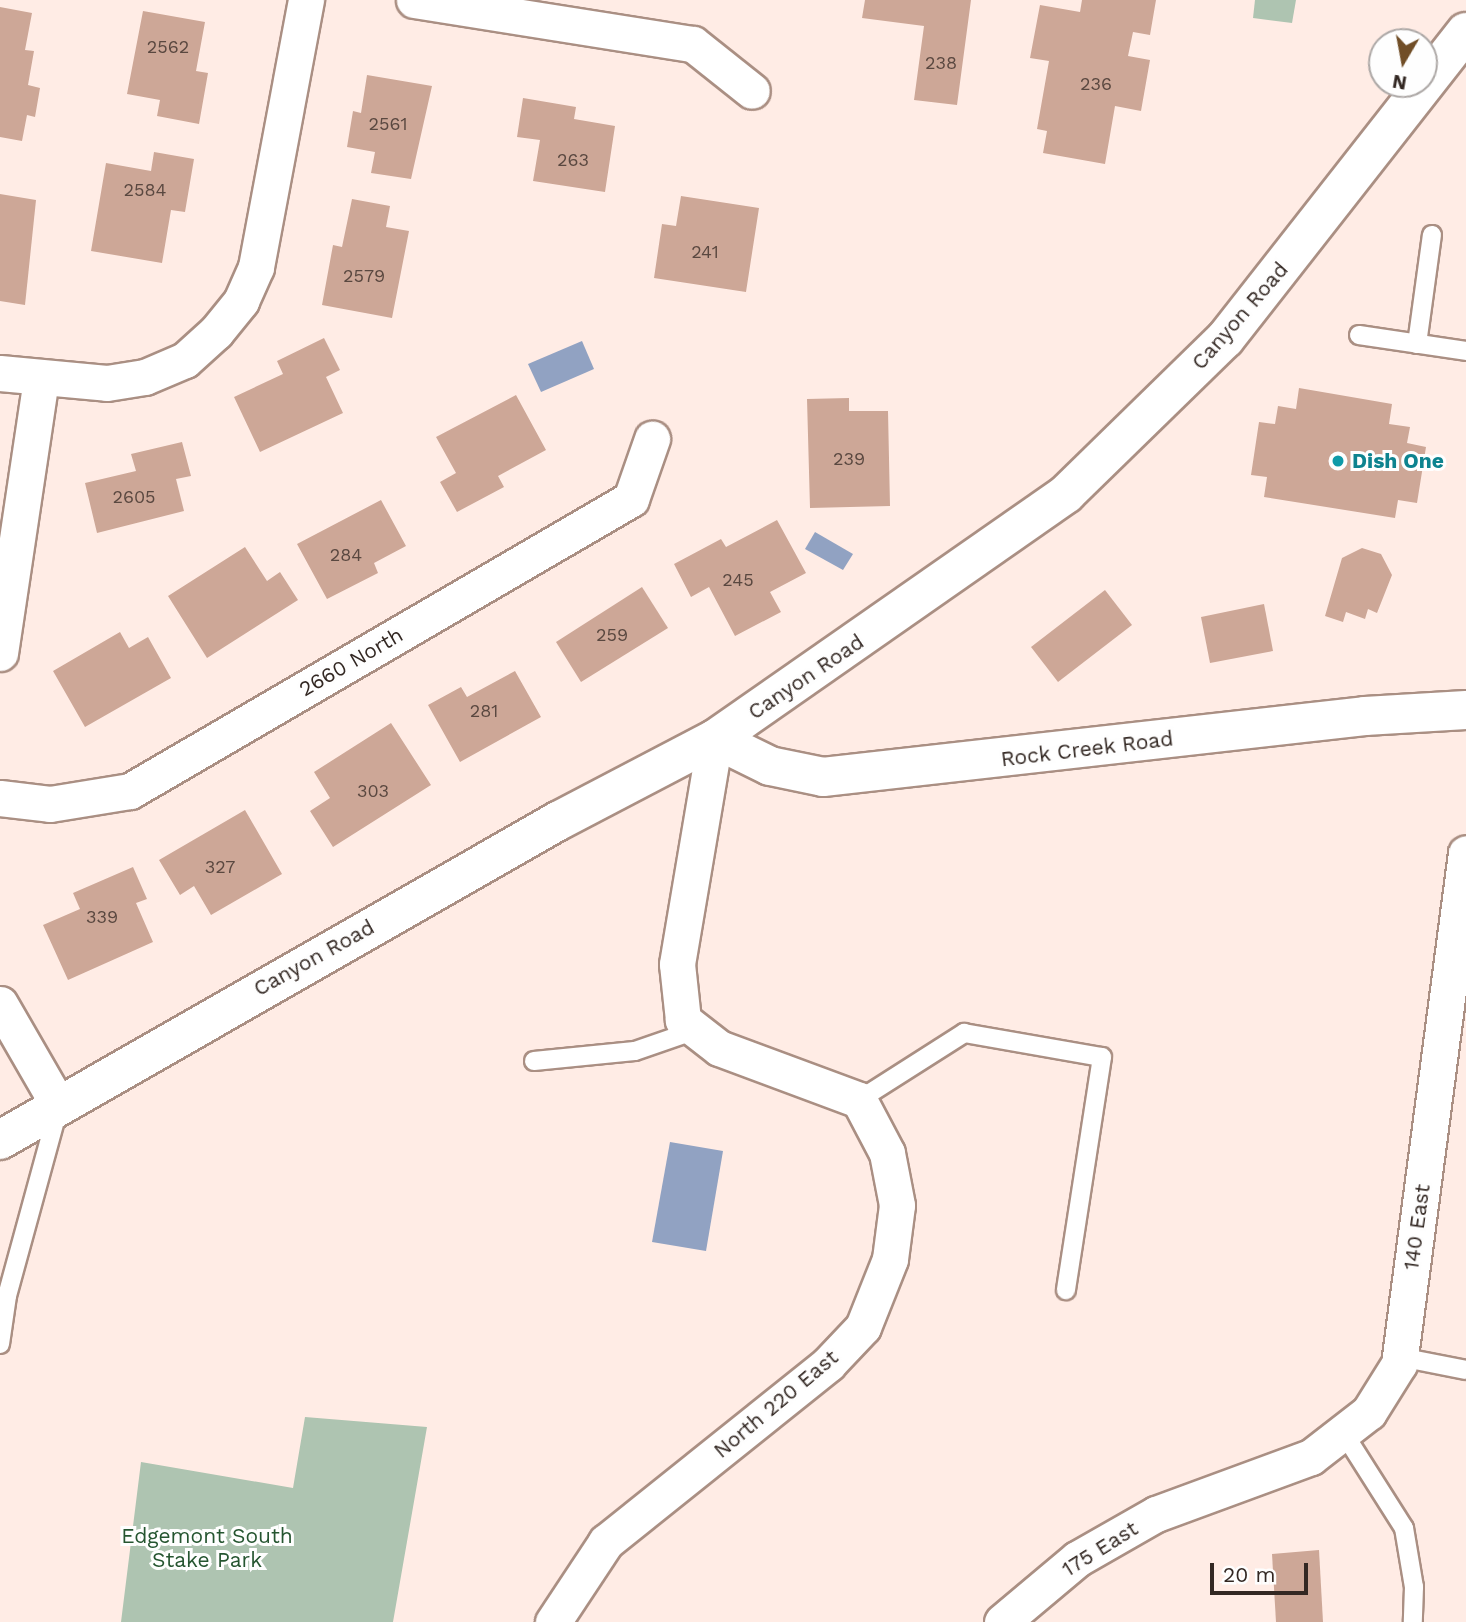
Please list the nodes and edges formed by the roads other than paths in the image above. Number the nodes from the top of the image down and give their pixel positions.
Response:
1 (306, 0) edge
2 (414, 0) edge
3 (1465, 40) edge
4 (752, 91) dead end
5 (1432, 235) dead end
6 (1359, 335) dead end
7 (1417, 344) junction
8 (1466, 351) edge
9 (0, 373) edge
10 (40, 379) junction
11 (652, 439) dead end
12 (0, 653) edge
13 (1466, 710) edge
14 (715, 739) junction
15 (0, 798) edge
16 (1466, 853) edge
17 (1462, 913) edge
18 (0, 1004) edge
19 (696, 1030) junction
20 (534, 1061) dead end
21 (859, 1100) junction
22 (59, 1106) junction
23 (0, 1140) edge
24 (1066, 1290) dead end
25 (0, 1344) edge
26 (1399, 1357) junction
27 (1466, 1370) edge
28 (1343, 1432) junction
29 (1209, 1496) joint
30 (553, 1622) edge
31 (1002, 1622) edge
32 (1413, 1622) edge

1 - 10 street
2 - 4 street
3 - 14 main road, Canyon Road
5 - 7 lane
6 - 7 lane
7 - 8 lane
9 - 10 street
10 - 12 street
11 - 15 street, 2660 North
13 - 14 main road, Rock Creek Road
14 - 19 street
14 - 22 main road, Canyon Road
16 - 17 street, 140 East
17 - 26 street, 140 East
18 - 22 street
19 - 20 lane
19 - 21 street
21 - 24 lane
21 - 30 street, North 220 East
22 - 23 main road, Canyon Road
22 - 25 lane
26 - 27 lane
26 - 28 street, 140 East
28 - 29 street, 140 East
28 - 32 lane
29 - 31 street, 175 East

